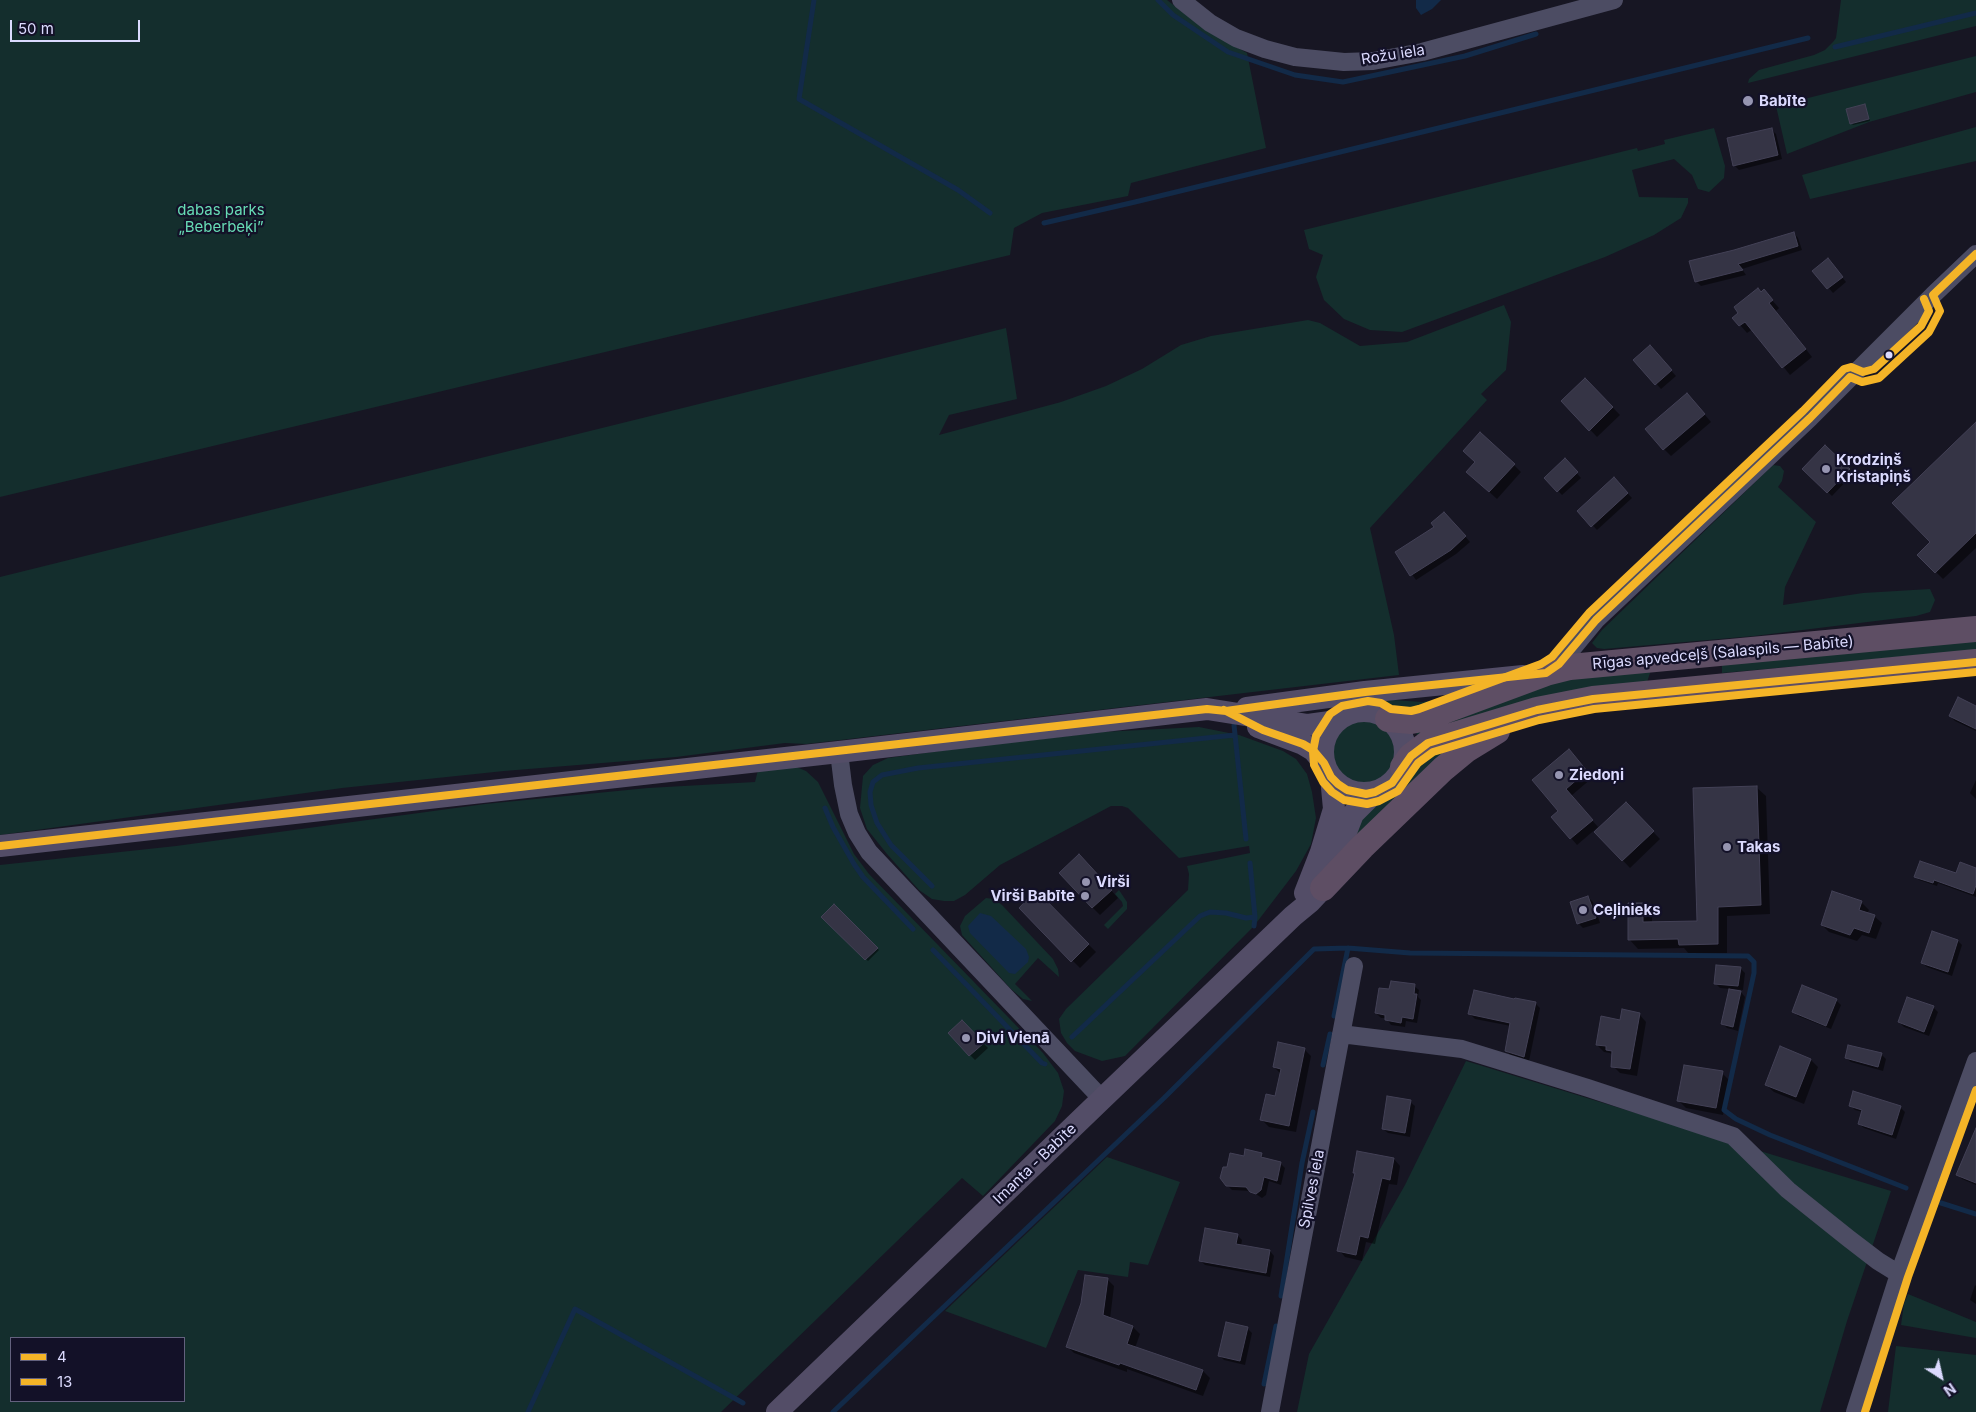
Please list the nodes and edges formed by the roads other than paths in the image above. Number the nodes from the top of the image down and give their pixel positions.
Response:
1 (1181, 0) edge
2 (1614, 0) edge
3 (1976, 254) edge
4 (1976, 629) edge
5 (1976, 662) edge
6 (1546, 673) junction
7 (1537, 710) junction
8 (1226, 711) junction
9 (1388, 718) junction
10 (1337, 721) junction
11 (839, 752) junction
12 (1403, 767) junction
13 (1328, 770) junction
14 (1375, 792) junction
15 (0, 846) edge
16 (1323, 888) junction
17 (1293, 916) junction
18 (1354, 966) dead end
19 (1341, 1034) junction
20 (1976, 1060) edge
21 (1102, 1099) junction
22 (1899, 1274) junction
23 (777, 1412) edge
24 (1270, 1412) edge
25 (1855, 1412) edge

1 - 2 street, Rožu iela
3 - 6 street
4 - 6 highway, Rīgas apvedceļš (Salaspils — Babīte)
5 - 7 highway
6 - 8 main road
6 - 9 highway, Rīgas apvedceļš (Salaspils — Babīte)
7 - 12 highway
7 - 16 highway
8 - 10 main road
8 - 11 main road
8 - 13 main road
9 - 10 main road
9 - 12 main road
10 - 13 main road
11 - 15 main road
11 - 21 street
12 - 14 main road
13 - 14 main road
13 - 17 main road, Imanta - Babīte
14 - 16 main road, Imanta - Babīte
16 - 17 main road, Imanta - Babīte
17 - 21 main road, Imanta - Babīte
18 - 19 street, Spilves iela
19 - 22 street
19 - 24 street, Spilves iela
20 - 22 street
21 - 23 main road, Imanta - Babīte
22 - 25 street

